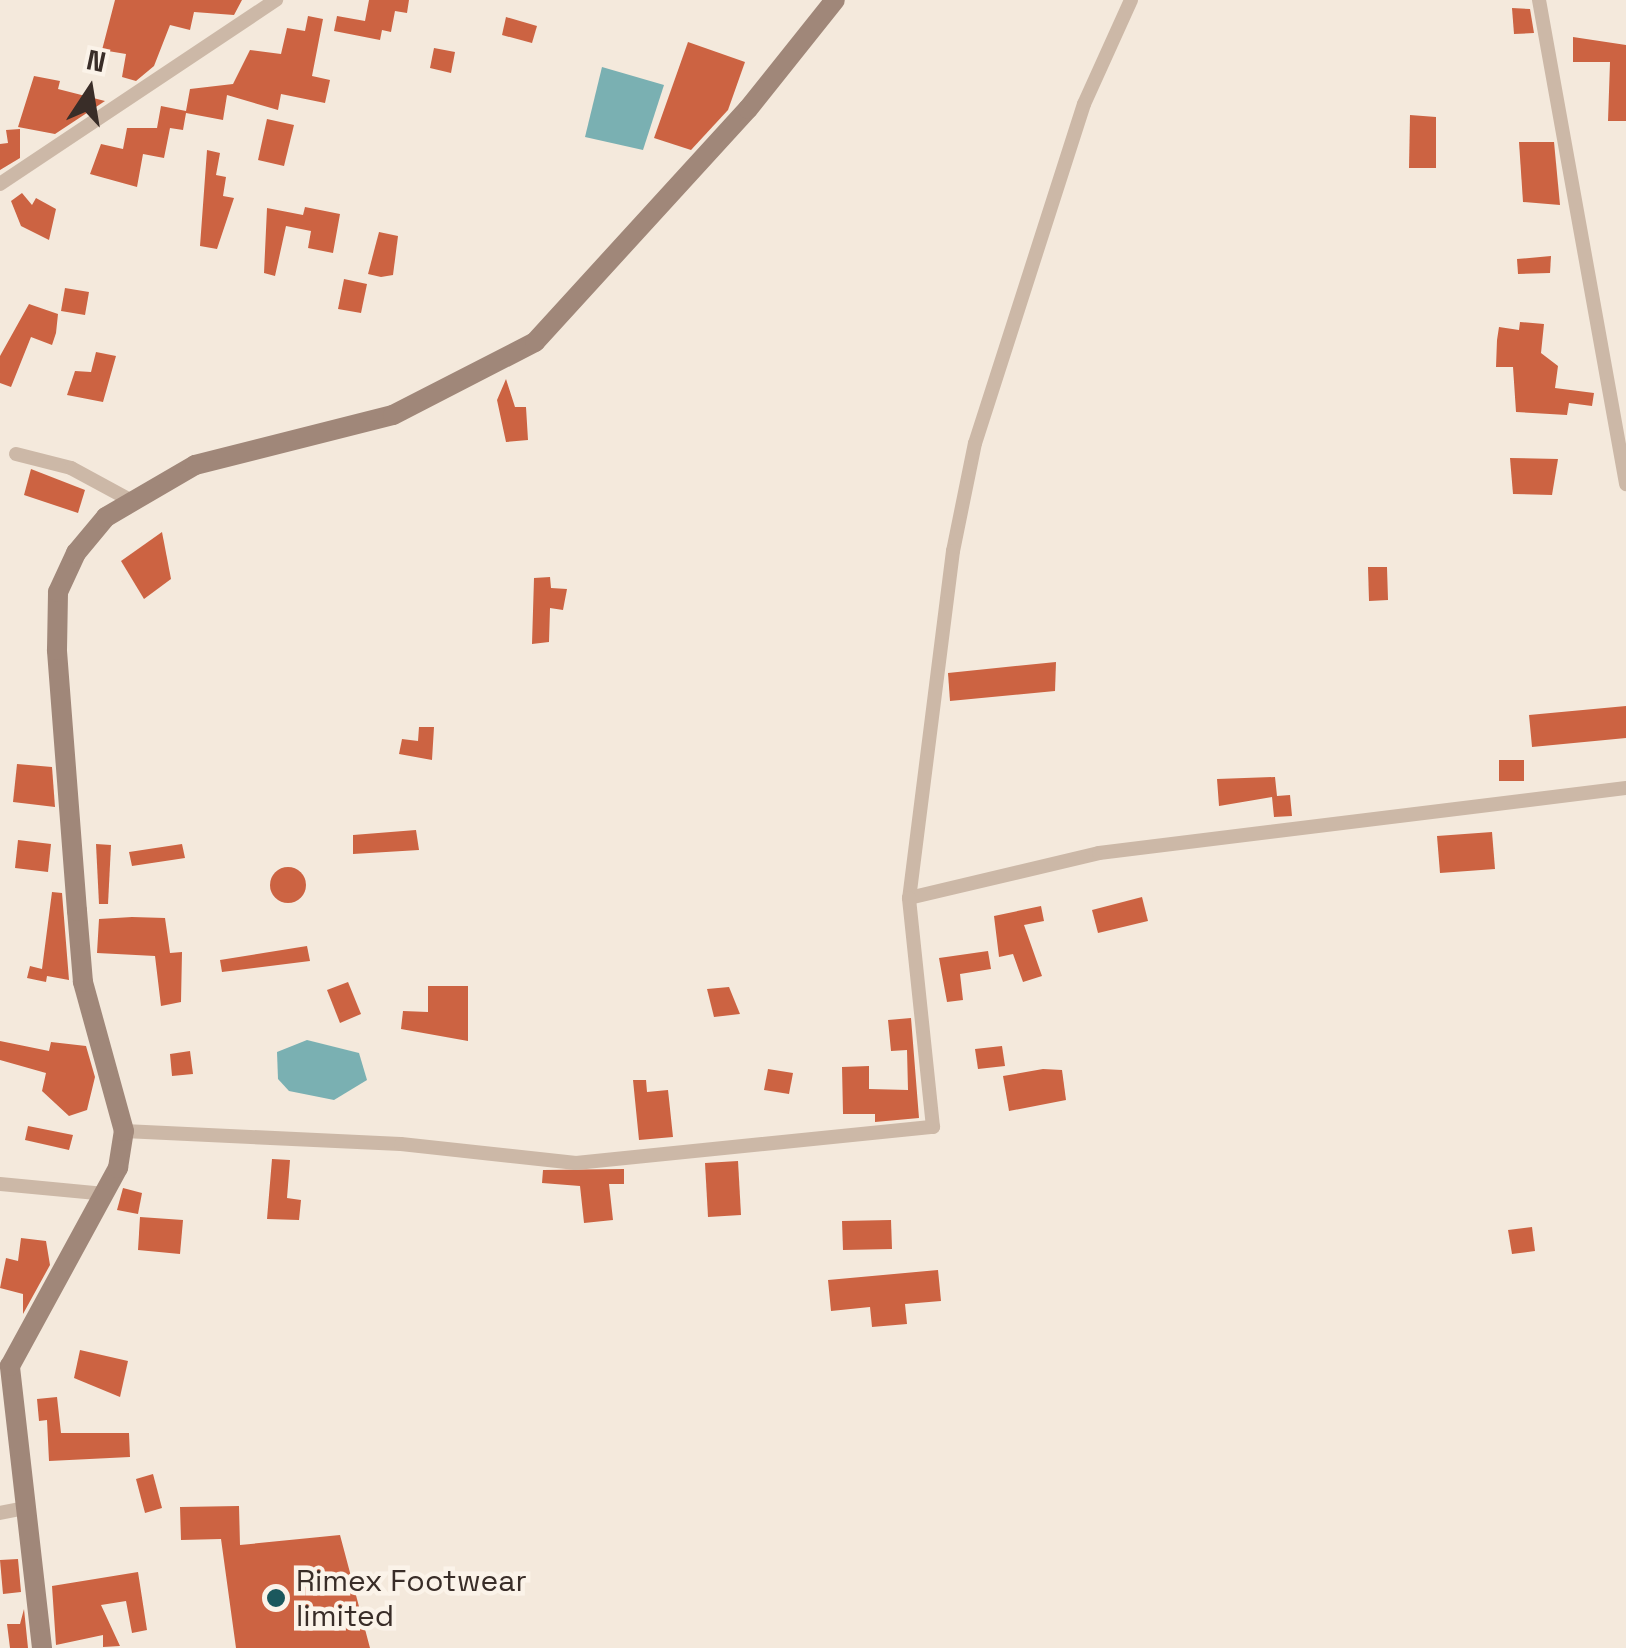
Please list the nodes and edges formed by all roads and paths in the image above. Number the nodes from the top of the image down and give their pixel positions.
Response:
1 (276, 0) edge
2 (835, 0) edge
3 (1130, 0) edge
4 (1539, 0) edge
5 (0, 184) edge
6 (16, 454) dead end
7 (1626, 484) edge
8 (132, 501) junction
9 (1626, 788) edge
10 (909, 898) junction
11 (124, 1131) junction
12 (0, 1184) edge
13 (106, 1194) junction
14 (26, 1508) junction
15 (0, 1513) edge
16 (42, 1648) edge

1 - 5 street
2 - 8 main road
3 - 10 street
4 - 7 street
6 - 8 street
8 - 11 main road
9 - 10 street
10 - 11 street
11 - 13 main road
12 - 13 street
13 - 14 main road
14 - 15 street
14 - 16 main road

